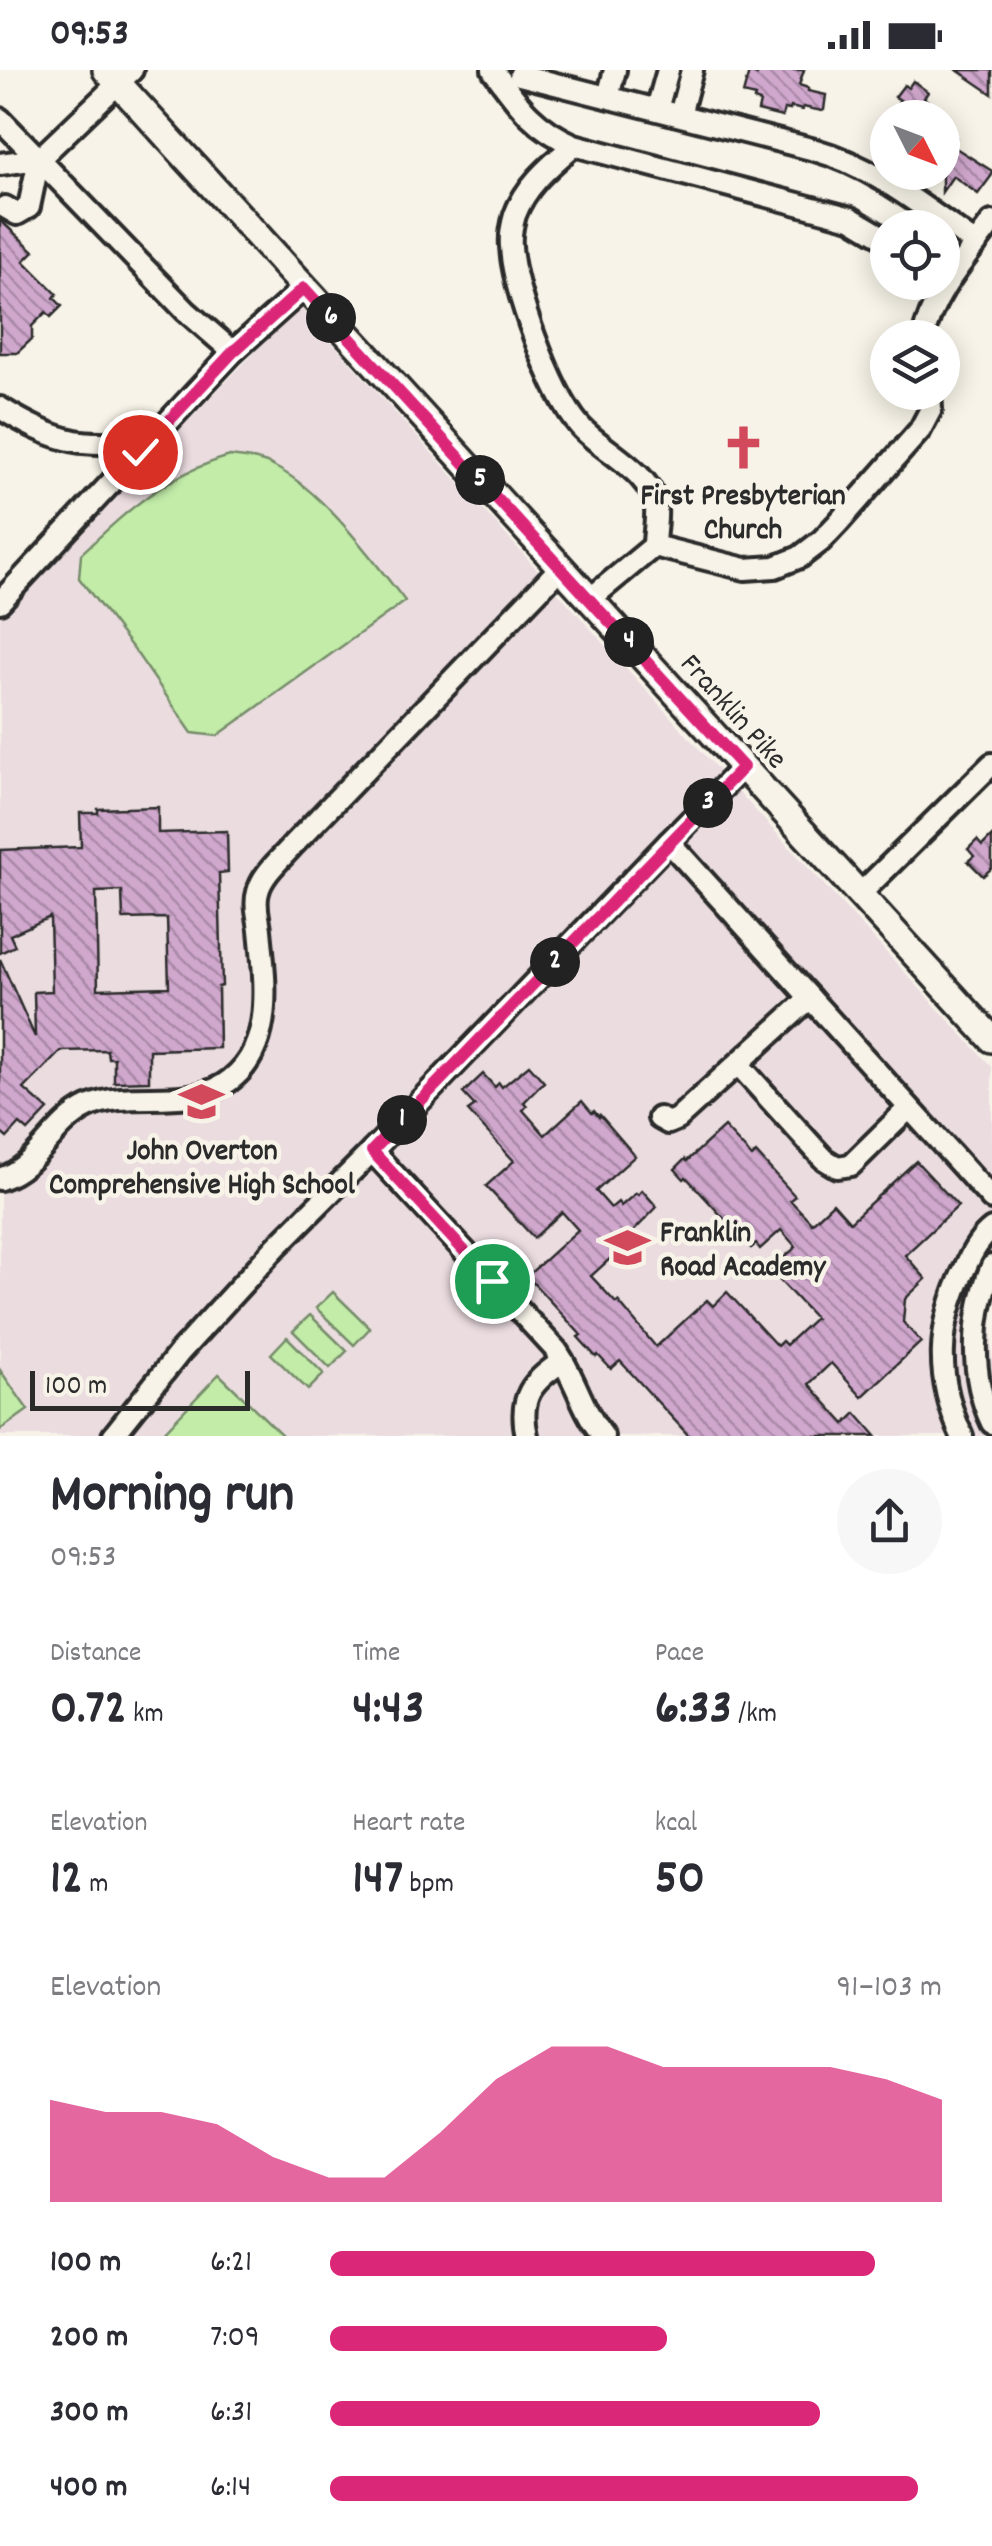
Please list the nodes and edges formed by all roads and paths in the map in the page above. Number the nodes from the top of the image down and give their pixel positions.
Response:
1 (615, 70) edge
2 (668, 70) edge
3 (692, 70) edge
4 (119, 75) edge
5 (510, 75) edge
6 (570, 78) edge
7 (608, 97) junction
8 (658, 109) junction
9 (680, 115) junction
10 (0, 119) edge
11 (574, 145) junction
12 (38, 159) junction
13 (0, 164) edge
14 (5, 207) dead end
15 (992, 222) edge
16 (870, 229) edge
17 (976, 244) junction
18 (960, 263) edge
19 (304, 288) junction
20 (233, 352) junction
21 (0, 408) edge
22 (930, 410) edge
23 (140, 452) junction
24 (654, 546) junction
25 (561, 568) junction
26 (590, 600) junction
27 (0, 602) edge
28 (992, 764) edge
29 (743, 767) junction
30 (669, 842) junction
31 (860, 894) junction
32 (810, 998) junction
33 (992, 1039) edge
34 (738, 1064) junction
35 (909, 1108) junction
36 (659, 1118) dead end
37 (372, 1151) junction
38 (0, 1179) edge
39 (992, 1199) edge
40 (992, 1229) edge
41 (992, 1266) edge
42 (563, 1361) junction
43 (992, 1424) edge
44 (113, 1436) edge
45 (527, 1436) edge
46 (603, 1436) edge
47 (962, 1436) edge

1 - 7 street
2 - 8 street
3 - 9 street
4 - 12 street
4 - 19 main road, Franklin Pike
5 - 6 street
5 - 11 street
6 - 7 street
7 - 8 street
8 - 9 street
9 - 17 street
10 - 12 street
11 - 16 street
11 - 24 street
12 - 13 street
12 - 14 street
12 - 20 street
15 - 17 street
17 - 18 street
19 - 20 street
19 - 25 main road, Franklin Pike
20 - 23 street
21 - 23 street
22 - 24 street
23 - 27 street
24 - 26 street
25 - 26 main road, Franklin Pike
25 - 38 street
26 - 29 main road, Franklin Pike
28 - 31 street
29 - 30 street
29 - 31 main road, Franklin Pike
30 - 32 street
30 - 37 street
31 - 33 main road, Franklin Pike
32 - 34 street
32 - 35 street
34 - 35 street
34 - 36 street
35 - 39 street
37 - 42 street
37 - 44 street
40 - 47 street
41 - 43 street
42 - 45 street
42 - 46 street

